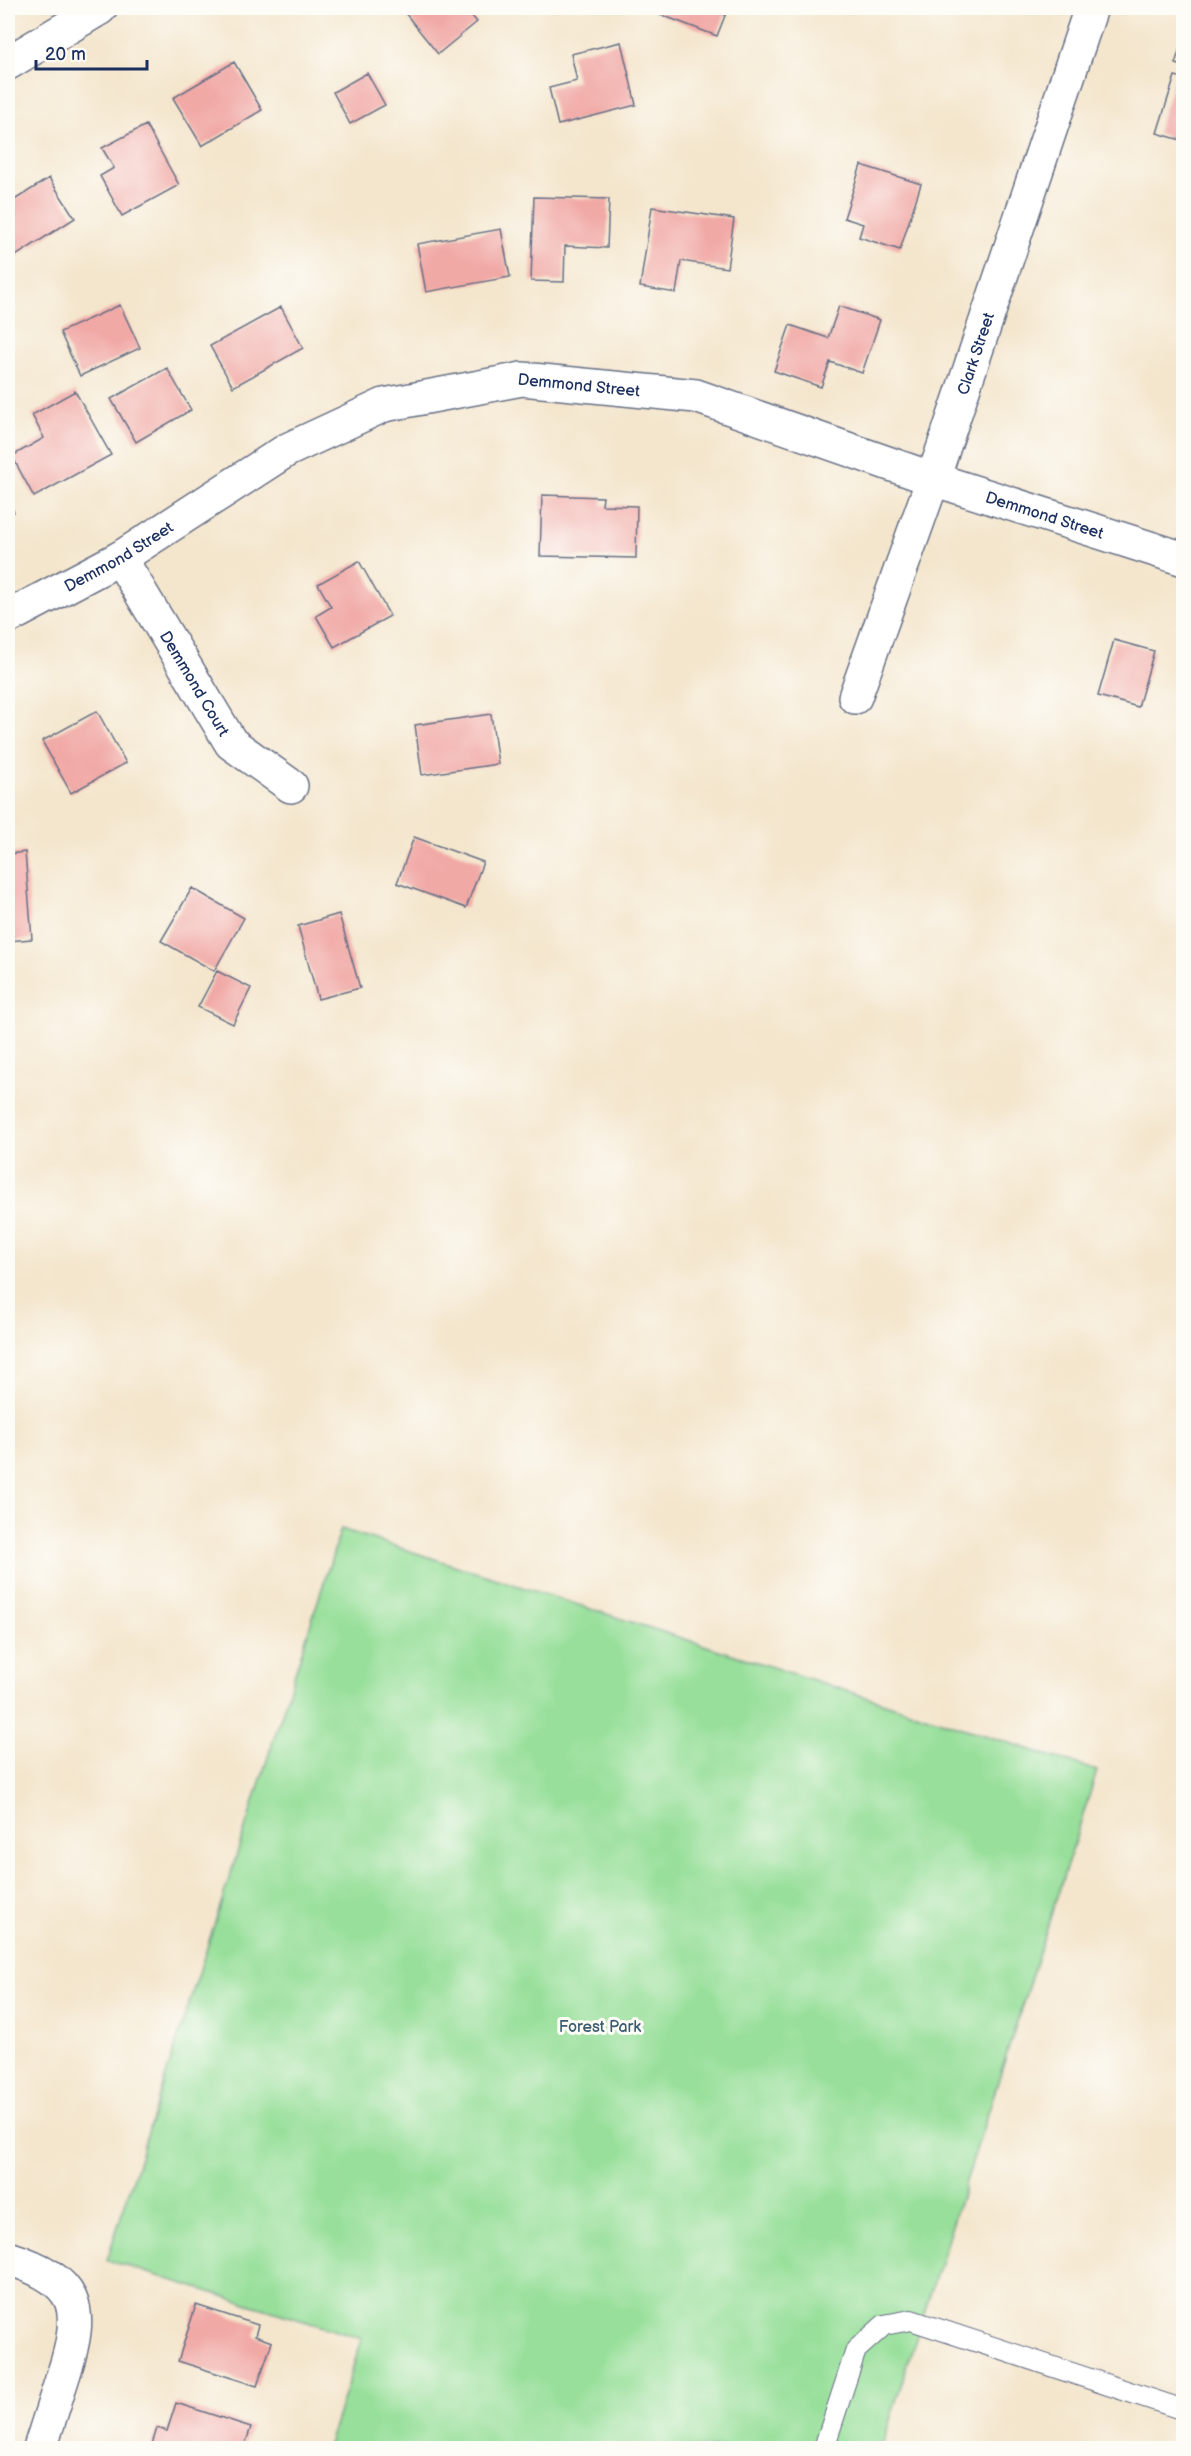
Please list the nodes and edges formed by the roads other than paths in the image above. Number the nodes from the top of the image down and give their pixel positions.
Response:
1 (100, 8) edge
2 (1091, 8) edge
3 (8, 63) edge
4 (933, 479) junction
5 (120, 558) junction
6 (1184, 559) edge
7 (8, 617) edge
8 (855, 697) dead end
9 (291, 786) dead end
10 (8, 2258) edge
11 (1184, 2410) edge
12 (40, 2448) edge
13 (824, 2448) edge

1 - 3 street
2 - 4 street, Clark Street
4 - 5 street, Demmond Street
4 - 6 street, Demmond Street
4 - 8 street, Clark Street
5 - 7 street, Demmond Street
5 - 9 street, Demmond Court
10 - 12 street
11 - 13 lane

